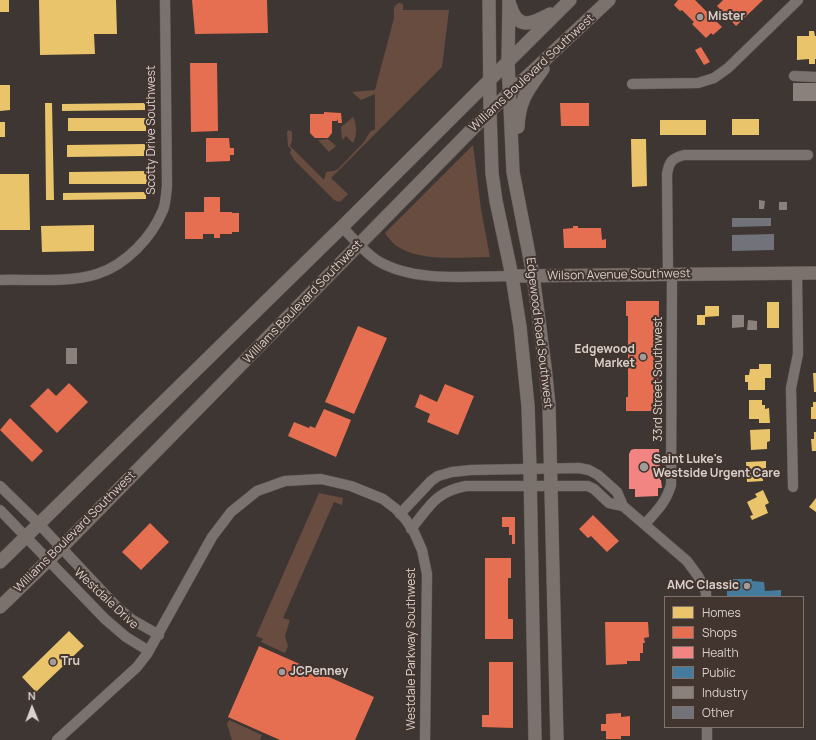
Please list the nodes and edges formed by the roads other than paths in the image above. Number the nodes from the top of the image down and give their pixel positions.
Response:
1 (165, 0) edge
2 (489, 0) edge
3 (509, 0) edge
4 (609, 0) edge
5 (798, 0) edge
6 (567, 3) edge
7 (563, 43) junction
8 (508, 62) junction
9 (794, 76) dead end
10 (816, 77) edge
11 (489, 81) junction
12 (632, 84) dead end
13 (510, 93) junction
14 (490, 111) junction
15 (808, 155) dead end
16 (513, 172) junction
17 (342, 227) junction
18 (359, 244) junction
19 (797, 273) junction
20 (816, 273) edge
21 (670, 274) junction
22 (533, 275) junction
23 (512, 276) junction
24 (0, 280) edge
25 (530, 469) junction
26 (550, 469) junction
27 (551, 485) junction
28 (0, 486) edge
29 (531, 486) junction
30 (793, 487) dead end
31 (623, 506) junction
32 (0, 510) edge
33 (400, 514) junction
34 (39, 524) junction
35 (645, 524) junction
36 (411, 529) junction
37 (26, 538) junction
38 (61, 548) junction
39 (48, 561) junction
40 (0, 562) edge
41 (706, 596) edge
42 (0, 607) edge
43 (158, 635) junction
44 (149, 651) junction
45 (707, 728) edge
46 (57, 740) edge
47 (425, 740) edge
48 (535, 740) edge
49 (557, 740) edge
50 (707, 740) edge

1 - 24 street, Scotty Drive Southwest
2 - 11 main road, Edgewood Road Southwest
3 - 6 main road
3 - 8 main road, Edgewood Road Southwest
4 - 7 main road, Williams Boulevard Southwest
5 - 12 street
6 - 8 main road, Williams Boulevard Southwest
7 - 13 main road, Williams Boulevard Southwest
7 - 16 main road
8 - 11 main road, Williams Boulevard Southwest
8 - 13 main road, Edgewood Road Southwest
9 - 10 street
11 - 14 main road, Edgewood Road Southwest
11 - 17 main road, Williams Boulevard Southwest
13 - 14 main road, Williams Boulevard Southwest
13 - 16 main road, Edgewood Road Southwest
14 - 18 main road, Williams Boulevard Southwest
14 - 23 main road, Edgewood Road Southwest
15 - 21 street, 33rd Street Southwest
16 - 22 main road, Edgewood Road Southwest
17 - 18 street, Wilson Avenue Southwest
17 - 34 main road, Williams Boulevard Southwest
18 - 23 street, Wilson Avenue Southwest
18 - 38 main road, Williams Boulevard Southwest
19 - 20 main road, Wilson Avenue Southwest
19 - 21 main road, Wilson Avenue Southwest
19 - 30 street
21 - 22 main road, Wilson Avenue Southwest
21 - 35 street, 33rd Street Southwest
22 - 23 main road, Wilson Avenue Southwest
22 - 26 main road, Edgewood Road Southwest
23 - 25 main road, Edgewood Road Southwest
25 - 26 street
25 - 29 main road, Edgewood Road Southwest
25 - 33 street
26 - 27 main road, Edgewood Road Southwest
26 - 31 street
27 - 29 street
27 - 31 street
27 - 49 main road, Edgewood Road Southwest
28 - 34 street, Westdale Drive
29 - 36 street
29 - 48 main road, Edgewood Road Southwest
31 - 35 street
32 - 37 street, Westdale Drive
33 - 36 street, Westdale Parkway Southwest
33 - 43 street, Westdale Parkway Southwest
34 - 37 main road, Williams Boulevard Southwest
34 - 38 street, Westdale Drive
35 - 41 street
36 - 47 street, Westdale Parkway Southwest
37 - 39 street, Westdale Drive
37 - 40 main road, Williams Boulevard Southwest
38 - 39 main road, Williams Boulevard Southwest
38 - 43 street, Westdale Drive
39 - 42 main road, Williams Boulevard Southwest
39 - 44 street, Westdale Drive
43 - 44 street, Westdale Parkway Southwest
44 - 46 street, Westdale Parkway Southwest
45 - 50 street

